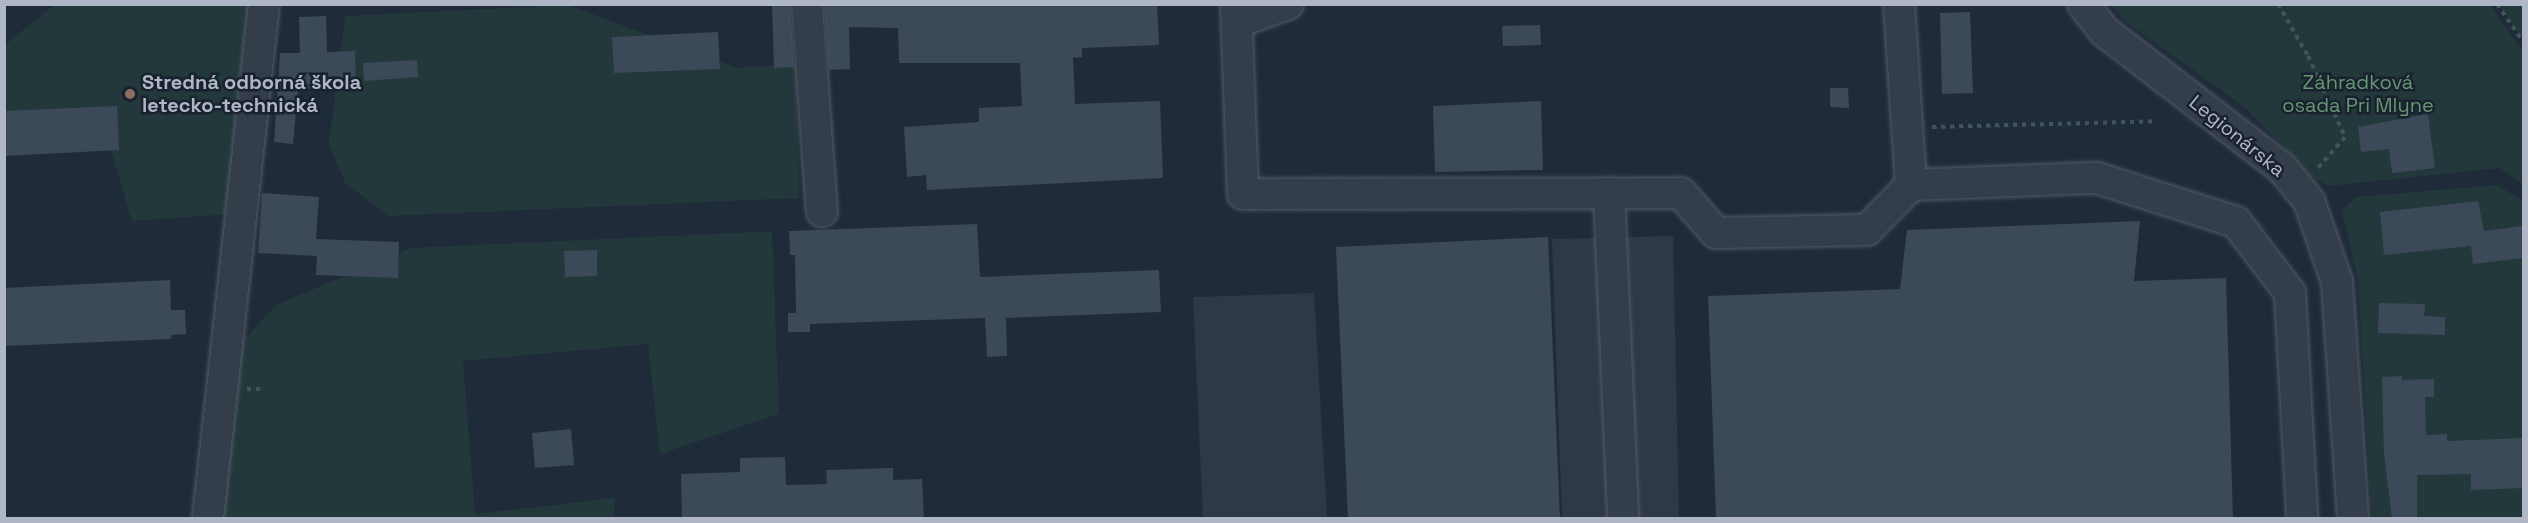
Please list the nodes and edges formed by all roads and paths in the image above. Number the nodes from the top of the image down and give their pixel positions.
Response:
1 (264, 4) edge
2 (807, 4) edge
3 (1288, 4) edge
4 (1899, 4) edge
5 (2083, 4) edge
6 (2278, 4) edge
7 (2497, 4) edge
8 (1236, 13) edge
9 (2523, 43) edge
10 (2156, 122) dead end
11 (1907, 127) junction
12 (2310, 176) dead end
13 (1911, 185) junction
14 (1609, 193) junction
15 (822, 211) dead end
16 (208, 519) edge
17 (1623, 519) edge
18 (2302, 519) edge
19 (2352, 519) edge

1 - 16 street
2 - 15 street
3 - 8 street
4 - 11 street
5 - 19 street, Legionárska
6 - 12 path
7 - 9 path
8 - 14 street
10 - 11 path
11 - 13 street
13 - 14 street
13 - 18 street
14 - 17 street

